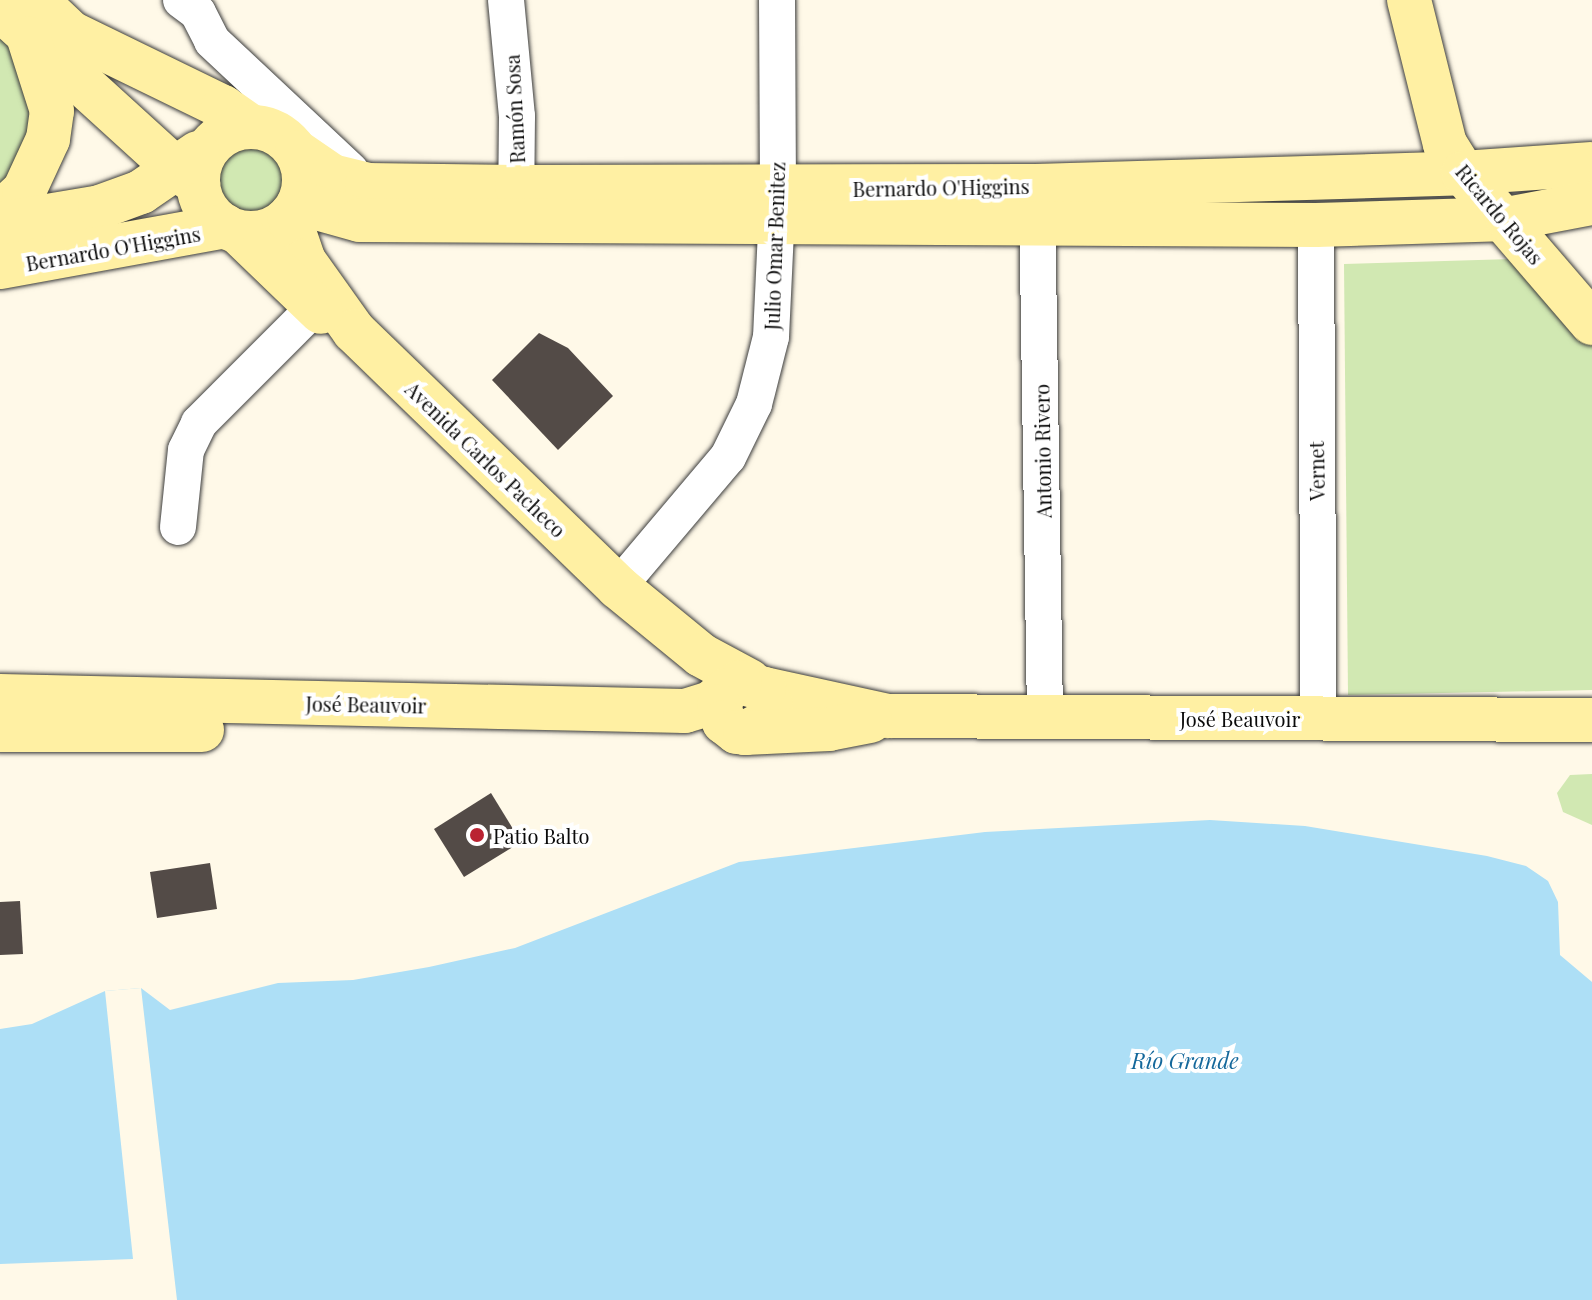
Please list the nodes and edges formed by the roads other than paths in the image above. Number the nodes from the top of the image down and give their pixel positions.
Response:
1 (506, 0) edge
2 (777, 0) edge
3 (1409, 0) edge
4 (192, 4) edge
5 (22, 15) edge
6 (263, 129) junction
7 (1592, 164) edge
8 (1463, 173) junction
9 (187, 177) junction
10 (367, 185) junction
11 (516, 203) junction
12 (1592, 203) edge
13 (777, 205) junction
14 (1038, 206) junction
15 (294, 210) junction
16 (0, 213) edge
17 (1507, 219) junction
18 (0, 224) edge
19 (1316, 225) junction
20 (231, 229) junction
21 (0, 267) edge
22 (314, 308) junction
23 (1592, 323) edge
24 (354, 331) junction
25 (178, 527) dead end
26 (618, 587) junction
27 (0, 696) edge
28 (736, 707) junction
29 (1045, 717) junction
30 (1319, 718) junction
31 (1592, 720) edge
32 (0, 730) edge

1 - 11 street, Ramón Sosa
2 - 13 street, Julio Omar Benitez
3 - 8 street, Ricardo Rojas
4 - 6 street
5 - 6 street
5 - 9 street, Avenida Carlos Pacheco
5 - 16 street
6 - 9 street
6 - 10 street
6 - 10 street, Bernardo O'Higgins
6 - 15 street, Avenida Carlos Pacheco
7 - 8 street, Bernardo O'Higgins
8 - 14 street, Bernardo O'Higgins
8 - 17 street, Ricardo Rojas
9 - 18 street
9 - 20 street, Avenida Carlos Pacheco
10 - 11 street, Bernardo O'Higgins
11 - 13 street, Bernardo O'Higgins
11 - 15 street, Bernardo O'Higgins
12 - 17 street, Bernardo O'Higgins
13 - 14 street, Bernardo O'Higgins
13 - 26 street, Julio Omar Benitez
14 - 19 street, Bernardo O'Higgins
14 - 29 street, Antonio Rivero
15 - 20 street
15 - 24 street, Avenida Carlos Pacheco
17 - 19 street, Bernardo O'Higgins
17 - 23 street, Ricardo Rojas
19 - 30 street, Vernet
20 - 21 street, Bernardo O'Higgins
20 - 22 street, Avenida Carlos Pacheco
22 - 24 street, Avenida Carlos Pacheco
22 - 25 street
24 - 26 street, Avenida Carlos Pacheco
26 - 28 street, Avenida Carlos Pacheco
27 - 28 street, José Beauvoir
28 - 29 street, José Beauvoir
28 - 32 street, José Beauvoir
29 - 30 street, José Beauvoir
30 - 31 street, José Beauvoir

